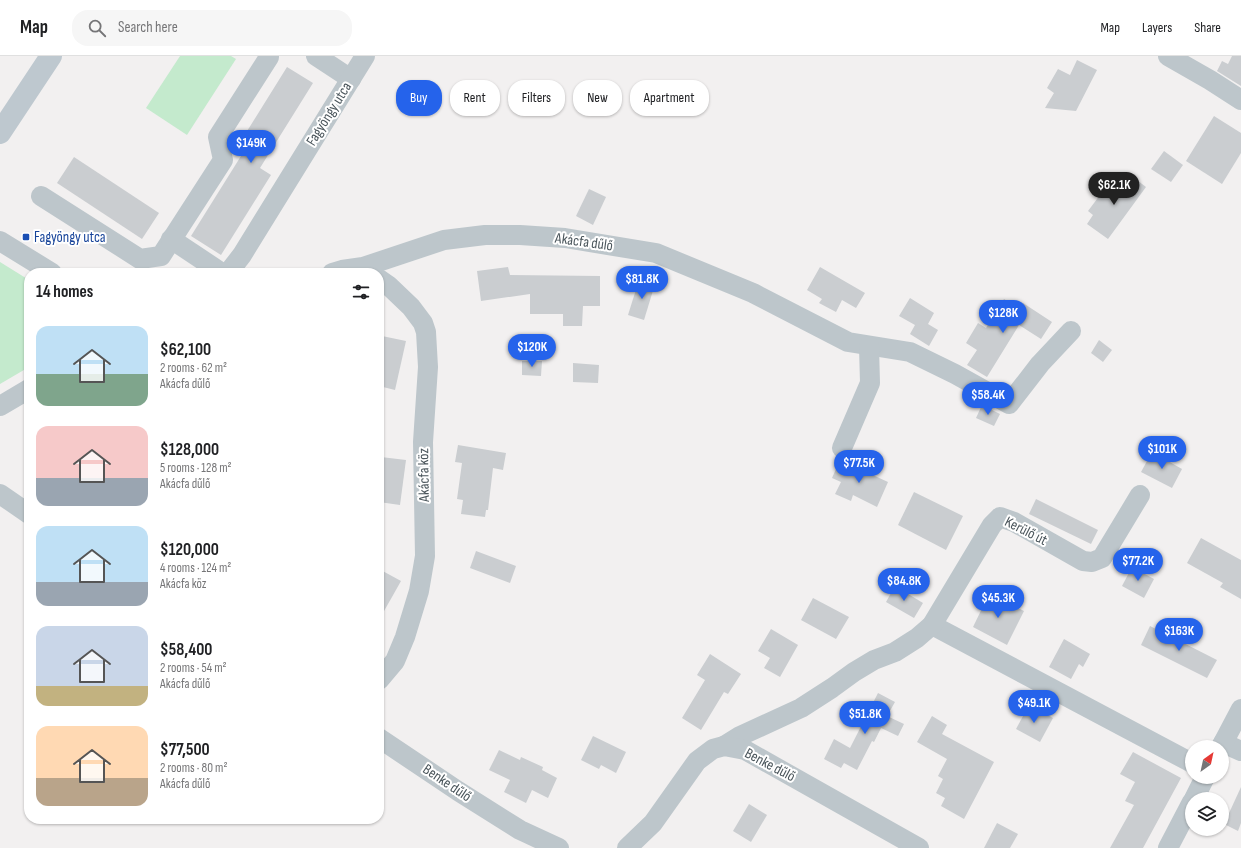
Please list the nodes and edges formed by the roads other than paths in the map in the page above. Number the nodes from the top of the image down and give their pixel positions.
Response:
1 (52, 56) edge
2 (316, 56) edge
3 (365, 56) edge
4 (1168, 56) edge
5 (269, 57) dead end
6 (351, 79) junction
7 (1241, 100) edge
8 (0, 133) edge
9 (41, 196) dead end
10 (171, 239) junction
11 (0, 240) edge
12 (44, 268) edge
13 (214, 268) edge
14 (232, 268) edge
15 (372, 268) edge
16 (384, 282) edge
17 (1071, 331) dead end
18 (869, 346) junction
19 (24, 392) edge
20 (0, 406) edge
21 (842, 448) dead end
22 (0, 494) edge
23 (1140, 495) dead end
24 (24, 511) edge
25 (932, 625) junction
26 (384, 674) edge
27 (1241, 709) edge
28 (384, 741) edge
29 (1229, 744) edge
30 (724, 746) junction
31 (1185, 759) edge
32 (1185, 815) edge
33 (559, 848) edge
34 (628, 848) edge
35 (919, 848) edge
36 (1168, 848) edge

1 - 8 street
2 - 6 street
3 - 6 street, Fagyöngy utca
4 - 7 street
5 - 10 street
6 - 14 street, Fagyöngy utca
9 - 10 street
10 - 13 street
11 - 12 street
15 - 18 street, Akácfa dűlő
16 - 26 street, Akácfa köz
17 - 18 street, Akácfa dűlő
18 - 21 street
19 - 20 street
22 - 24 street
23 - 25 street, Kerülő út
25 - 30 street, Kerülő út
25 - 31 street
27 - 29 street
28 - 33 street, Benke dűlő
30 - 34 street, Benke dűlő
30 - 35 street, Benke dűlő
32 - 36 street

